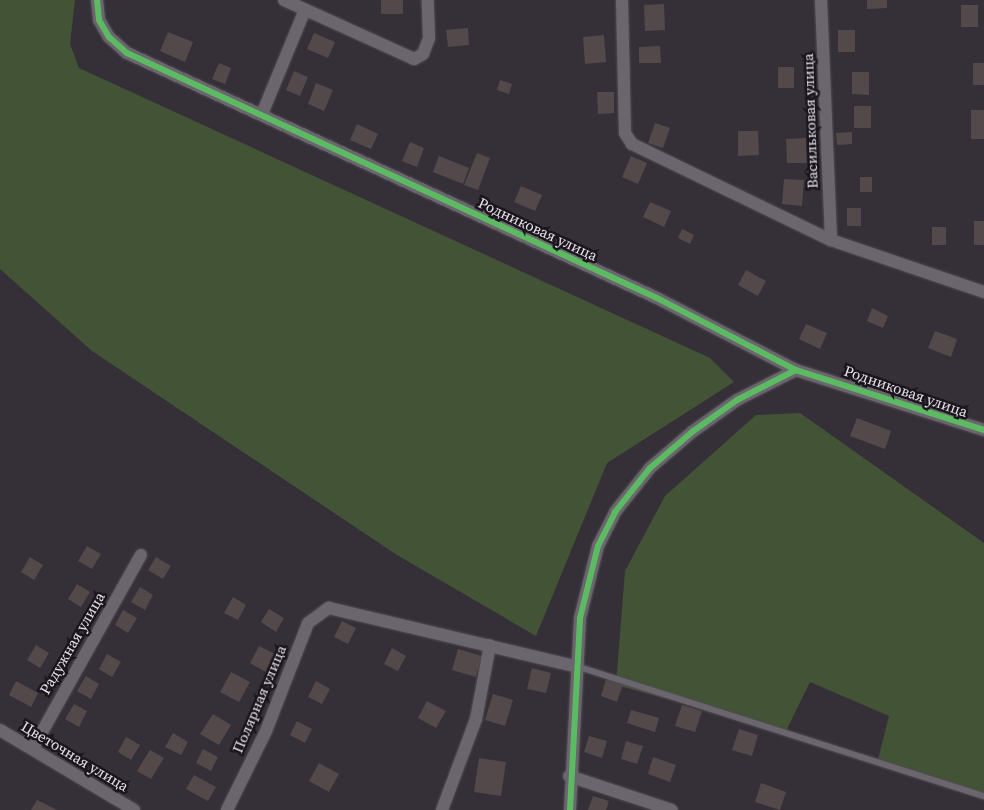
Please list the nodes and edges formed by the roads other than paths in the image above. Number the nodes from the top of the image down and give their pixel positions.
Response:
1 (98, 0) edge
2 (284, 0) edge
3 (428, 0) edge
4 (622, 0) edge
5 (821, 0) edge
6 (304, 12) junction
7 (262, 114) junction
8 (831, 240) junction
9 (984, 292) edge
10 (796, 370) junction
11 (984, 430) edge
12 (141, 555) dead end
13 (490, 645) junction
14 (575, 666) junction
15 (0, 730) edge
16 (33, 748) junction
17 (569, 776) junction
18 (984, 796) edge
19 (134, 810) edge
20 (227, 810) edge
21 (442, 810) edge
22 (570, 810) edge
23 (672, 810) edge

1 - 7 street, Родниковая улица
2 - 6 street
3 - 6 street
4 - 8 street
5 - 8 street, Васильковая улица
6 - 7 street
7 - 10 street, Родниковая улица
8 - 9 street
10 - 11 street, Родниковая улица
10 - 14 street
12 - 16 street, Радужная улица
13 - 14 street
13 - 20 street, Полярная улица
13 - 21 street
14 - 17 street
14 - 18 lane
15 - 16 street, Цветочная улица
16 - 19 street, Цветочная улица
17 - 22 street
17 - 23 street

